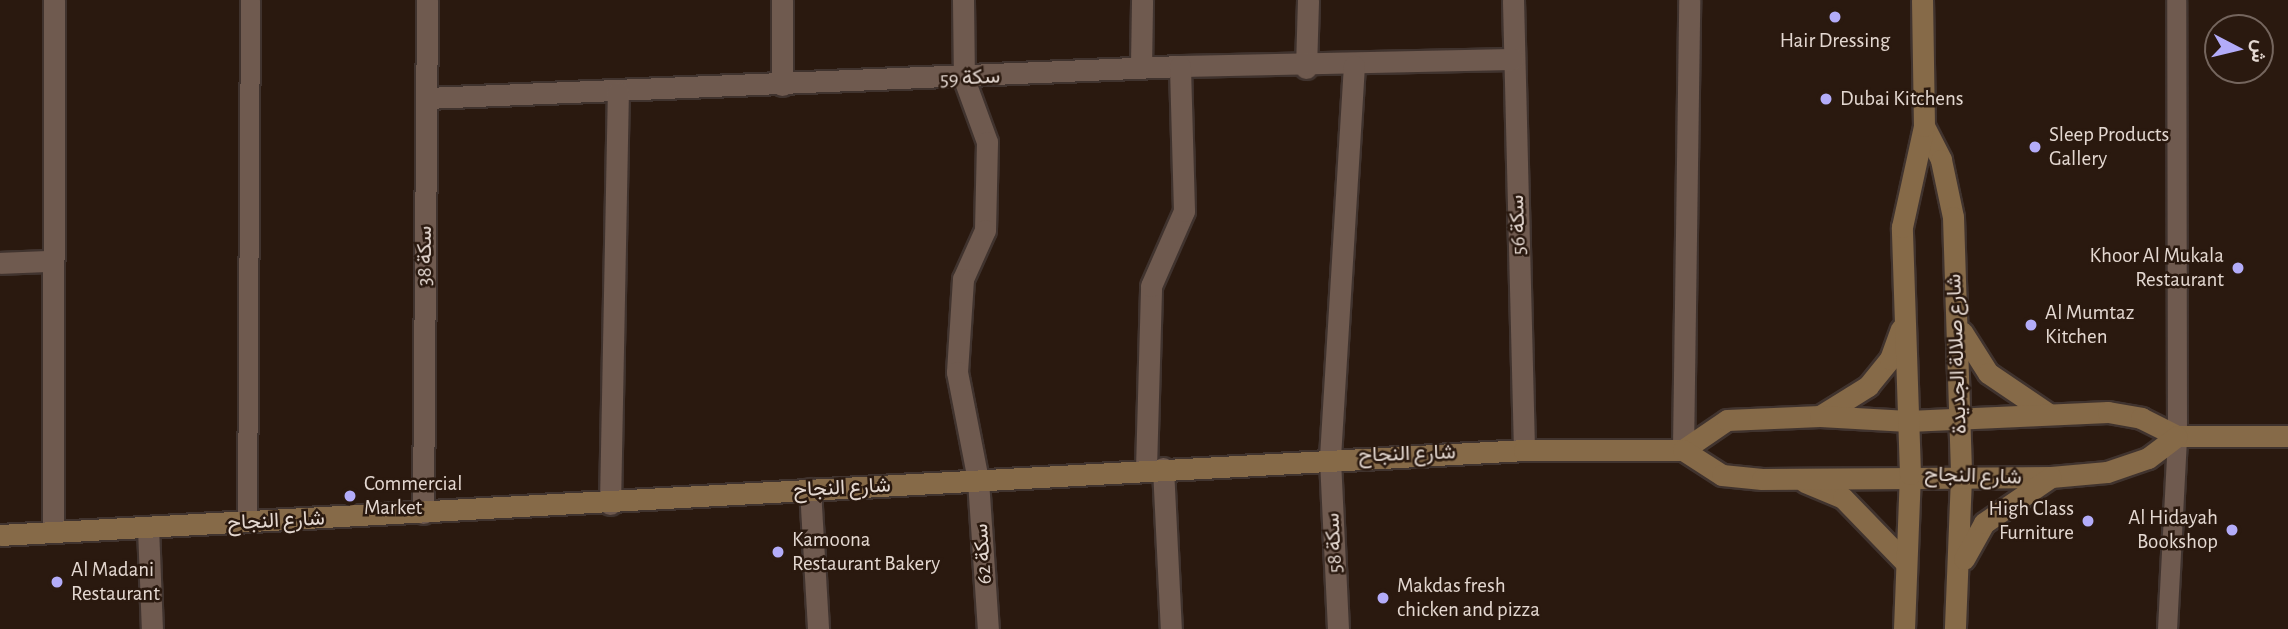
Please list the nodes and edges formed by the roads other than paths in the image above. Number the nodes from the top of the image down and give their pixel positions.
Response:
1 (54, 0) edge
2 (250, 0) edge
3 (427, 0) edge
4 (782, 0) edge
5 (963, 0) edge
6 (1142, 0) edge
7 (1308, 0) edge
8 (1513, 0) edge
9 (1689, 0) edge
10 (1922, 0) edge
11 (2176, 0) edge
12 (1513, 60) junction
13 (1180, 66) junction
14 (1354, 66) junction
15 (1141, 68) junction
16 (1306, 68) junction
17 (964, 79) junction
18 (782, 85) junction
19 (618, 92) junction
20 (427, 98) junction
21 (1924, 126) junction
22 (50, 261) junction
23 (0, 263) edge
24 (1906, 317) junction
25 (1958, 322) junction
26 (2048, 412) junction
27 (1820, 416) junction
28 (1960, 419) junction
29 (1908, 421) junction
30 (2177, 436) junction
31 (2288, 436) edge
32 (1524, 450) junction
33 (1683, 450) junction
34 (1330, 457) junction
35 (1154, 468) junction
36 (1910, 474) junction
37 (1961, 477) junction
38 (2051, 477) junction
39 (978, 480) junction
40 (1796, 480) junction
41 (810, 489) junction
42 (610, 505) junction
43 (423, 513) junction
44 (247, 522) junction
45 (148, 527) junction
46 (53, 532) junction
47 (0, 535) edge
48 (1903, 561) junction
49 (1961, 564) junction
50 (152, 629) edge
51 (818, 629) edge
52 (988, 629) edge
53 (1171, 629) edge
54 (1338, 629) edge
55 (1904, 629) edge
56 (1955, 629) edge
57 (2167, 629) edge

1 - 22 street
2 - 44 lane
3 - 20 street, سكة 38
4 - 18 street
5 - 17 street, سكة 62
6 - 15 street
7 - 16 street
8 - 12 street, سكة 56
9 - 33 street
10 - 21 street, شارع صلالة الجديدة
11 - 30 lane
12 - 14 street, سكة 59
12 - 32 street, سكة 56
13 - 15 street, سكة 59
13 - 16 street, سكة 59
13 - 35 street
14 - 16 street, سكة 59
14 - 34 street, سكة 58
15 - 17 street, سكة 59
17 - 18 street, سكة 59
17 - 39 street, سكة 62
18 - 19 street, سكة 59
19 - 20 street, سكة 59
19 - 42 street
20 - 43 street, سكة 38
21 - 24 street, شارع صلالة الجديدة
21 - 25 street, شارع صلالة الجديدة
22 - 23 street
22 - 46 street
24 - 27 street
24 - 29 street, شارع صلالة الجديدة
25 - 26 street
25 - 28 street, شارع صلالة الجديدة
26 - 28 street
26 - 30 street
27 - 29 street
27 - 33 street
28 - 29 street
28 - 37 street, شارع صلالة الجديدة
29 - 36 street, شارع صلالة الجديدة
30 - 31 street
30 - 38 street, شارع النجاح
30 - 57 lane
32 - 33 street, شارع النجاح
32 - 34 street, شارع النجاح
33 - 40 street, شارع النجاح
34 - 35 street, شارع النجاح
34 - 54 street, سكة 58
35 - 39 street, شارع النجاح
35 - 53 street
36 - 37 street, شارع النجاح
36 - 40 street, شارع النجاح
36 - 48 street, شارع صلالة الجديدة
37 - 38 street, شارع النجاح
37 - 49 street, شارع صلالة الجديدة
38 - 49 street
39 - 41 street, شارع النجاح
39 - 52 street, سكة 62
40 - 48 street
41 - 42 street, شارع النجاح
41 - 51 street
42 - 43 street, شارع النجاح
43 - 44 street, شارع النجاح
44 - 45 street, شارع النجاح
45 - 46 street, شارع النجاح
45 - 50 street
46 - 47 street, شارع النجاح
48 - 55 street, شارع صلالة الجديدة
49 - 56 street, شارع صلالة الجديدة

